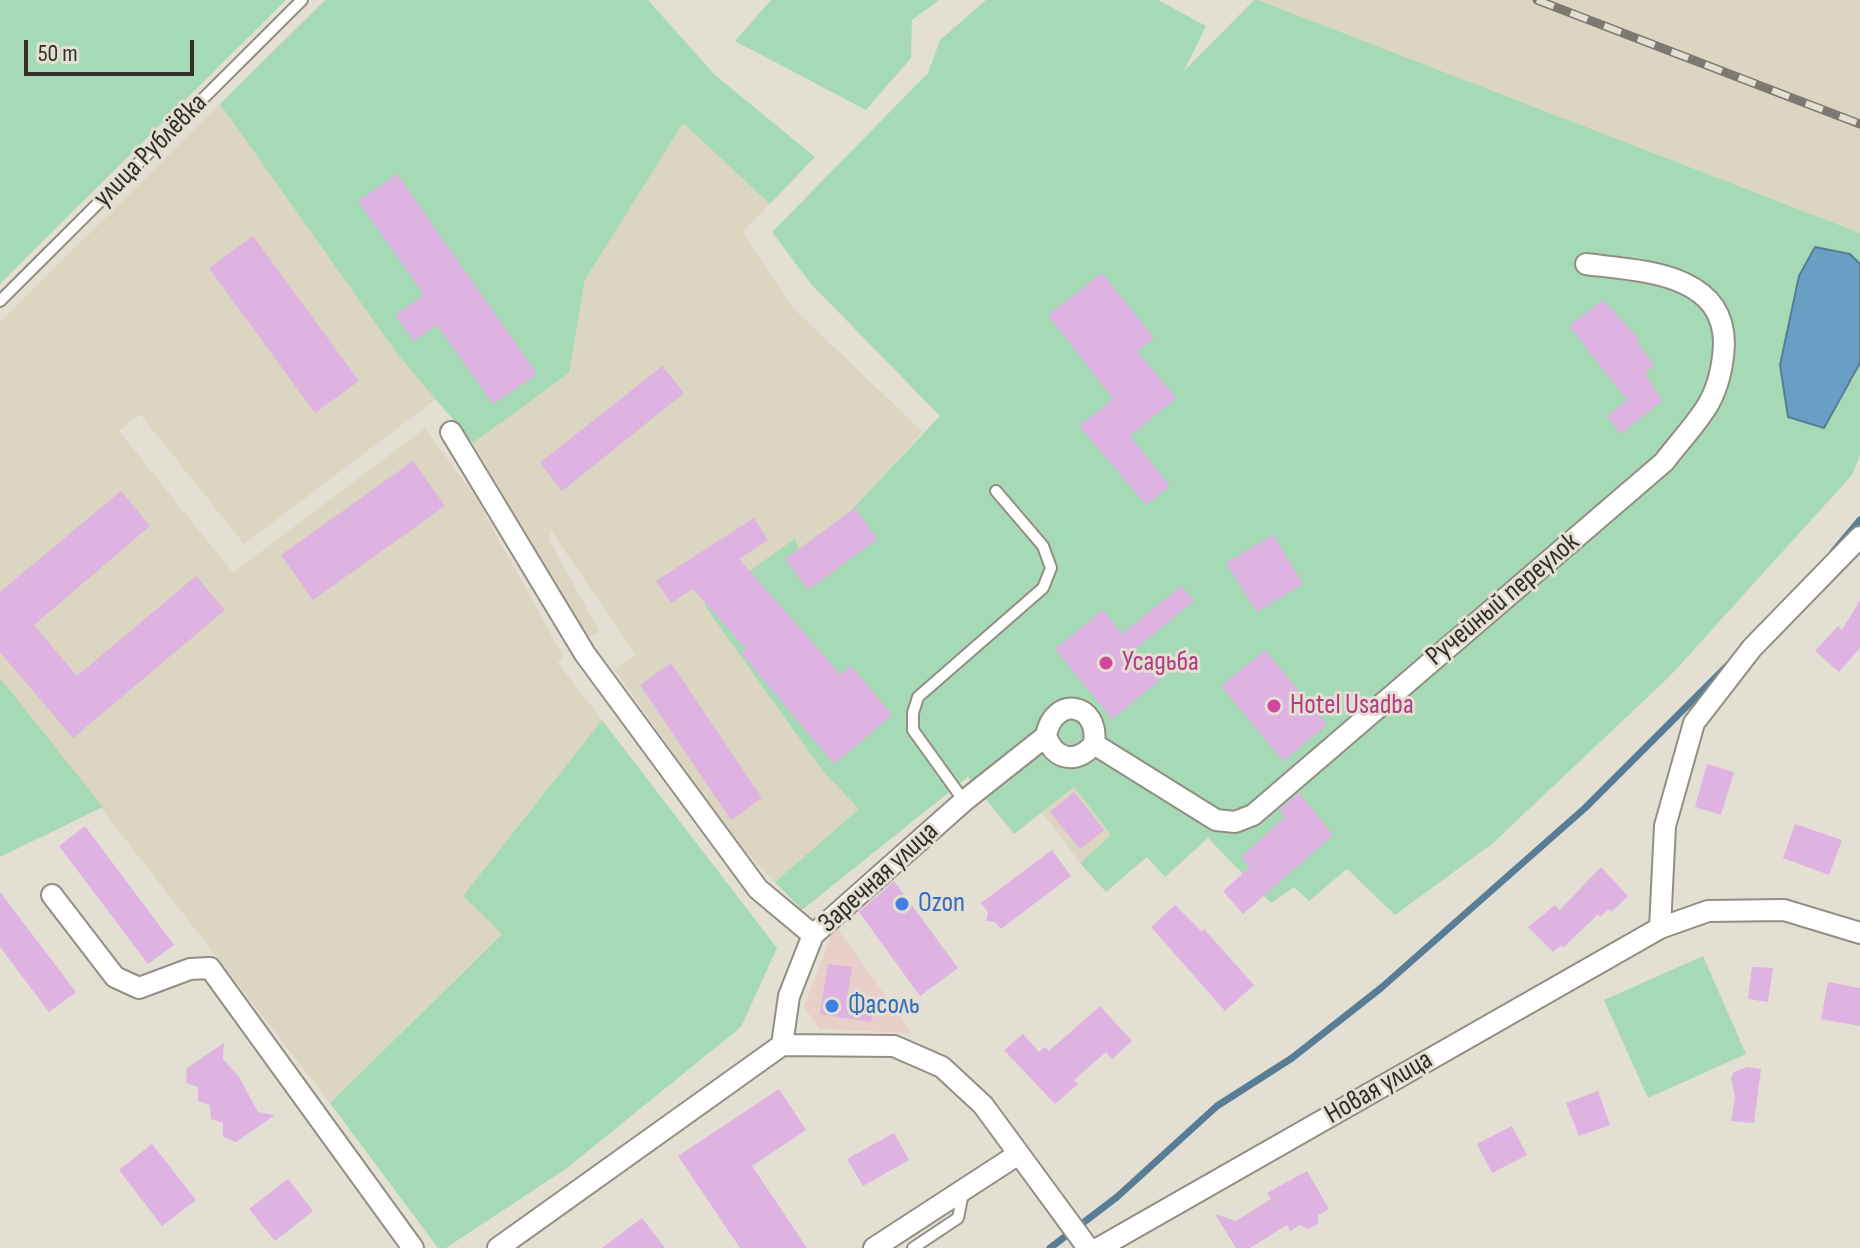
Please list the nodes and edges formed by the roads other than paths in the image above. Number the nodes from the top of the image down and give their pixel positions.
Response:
1 (302, 0) edge
2 (1586, 264) dead end
3 (0, 301) edge
4 (451, 432) dead end
5 (996, 491) dead end
6 (1860, 537) edge
7 (1046, 736) junction
8 (1094, 744) junction
9 (964, 801) junction
10 (52, 895) dead end
11 (1660, 928) junction
12 (1860, 933) edge
13 (813, 935) junction
14 (782, 1045) junction
15 (1017, 1155) junction
16 (963, 1191) junction
17 (413, 1248) edge
18 (498, 1248) edge
19 (874, 1248) edge
20 (913, 1248) edge
21 (1088, 1248) edge
22 (1099, 1248) edge

1 - 3 lane, улица Рублёвка
2 - 8 street, Ручейный переулок
4 - 13 street
5 - 9 lane
6 - 11 street
7 - 8 street
7 - 8 street, Заречная улица
7 - 9 street, Заречная улица
9 - 13 street, Заречная улица
10 - 17 street
11 - 12 street, Новая улица
11 - 22 street, Новая улица
13 - 14 street, Заречная улица
14 - 15 street
14 - 18 street
15 - 16 street
15 - 21 street
16 - 19 street
16 - 20 lane

